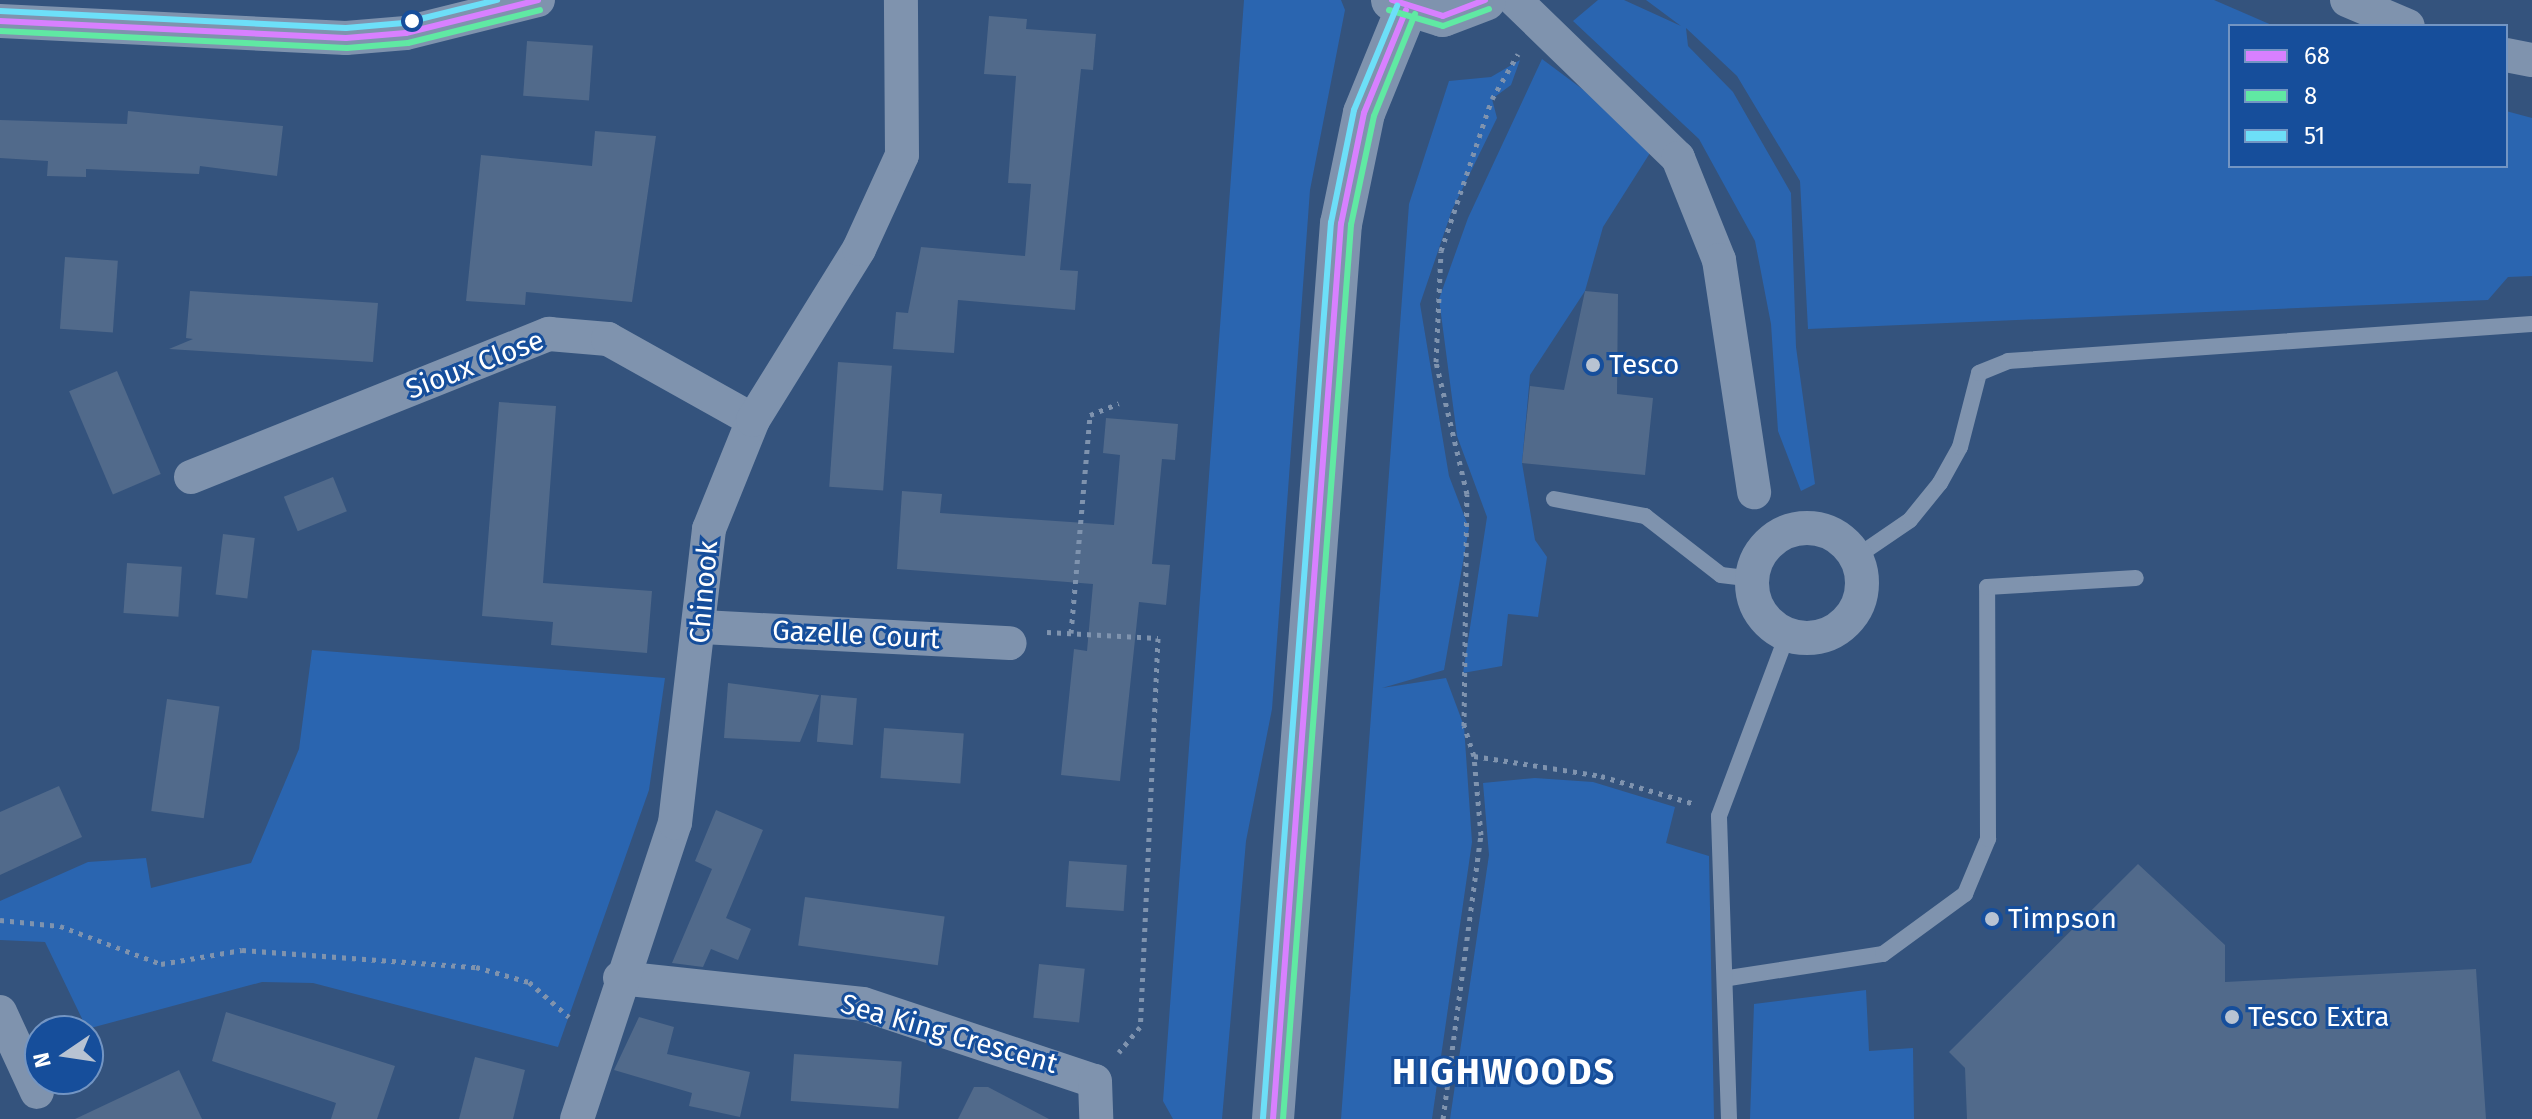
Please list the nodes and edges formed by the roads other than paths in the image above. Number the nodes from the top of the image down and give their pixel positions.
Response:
1 (538, 0) edge
2 (901, 0) edge
3 (1485, 0) edge
4 (2347, 0) edge
5 (1399, 5) edge
6 (1527, 8) edge
7 (0, 21) edge
8 (2403, 24) edge
9 (2508, 55) edge
10 (2532, 60) edge
11 (2532, 324) edge
12 (753, 420) junction
13 (191, 477) dead end
14 (1754, 492) junction
15 (1554, 499) dead end
16 (1789, 530) junction
17 (1856, 557) junction
18 (1753, 572) junction
19 (2136, 578) dead end
20 (702, 627) junction
21 (1787, 635) junction
22 (1010, 643) road end
23 (620, 978) junction
24 (1729, 978) junction
25 (0, 1012) edge
26 (24, 1064) edge
27 (577, 1119) edge
28 (1096, 1119) edge
29 (1273, 1119) edge
30 (1729, 1119) edge

1 - 7 street
2 - 12 street, Chinook
3 - 5 street
4 - 8 street
5 - 29 street
6 - 14 street
9 - 10 street
11 - 17 lane
12 - 13 street, Sioux Close
12 - 20 street, Chinook
14 - 16 street
14 - 18 street
15 - 18 lane
16 - 17 street
16 - 18 street
17 - 21 street
18 - 21 street
19 - 24 lane
20 - 22 street, Gazelle Court
20 - 23 street, Chinook
21 - 24 lane
23 - 27 street, Chinook
23 - 28 street, Sea King Crescent
24 - 30 lane
25 - 26 street

